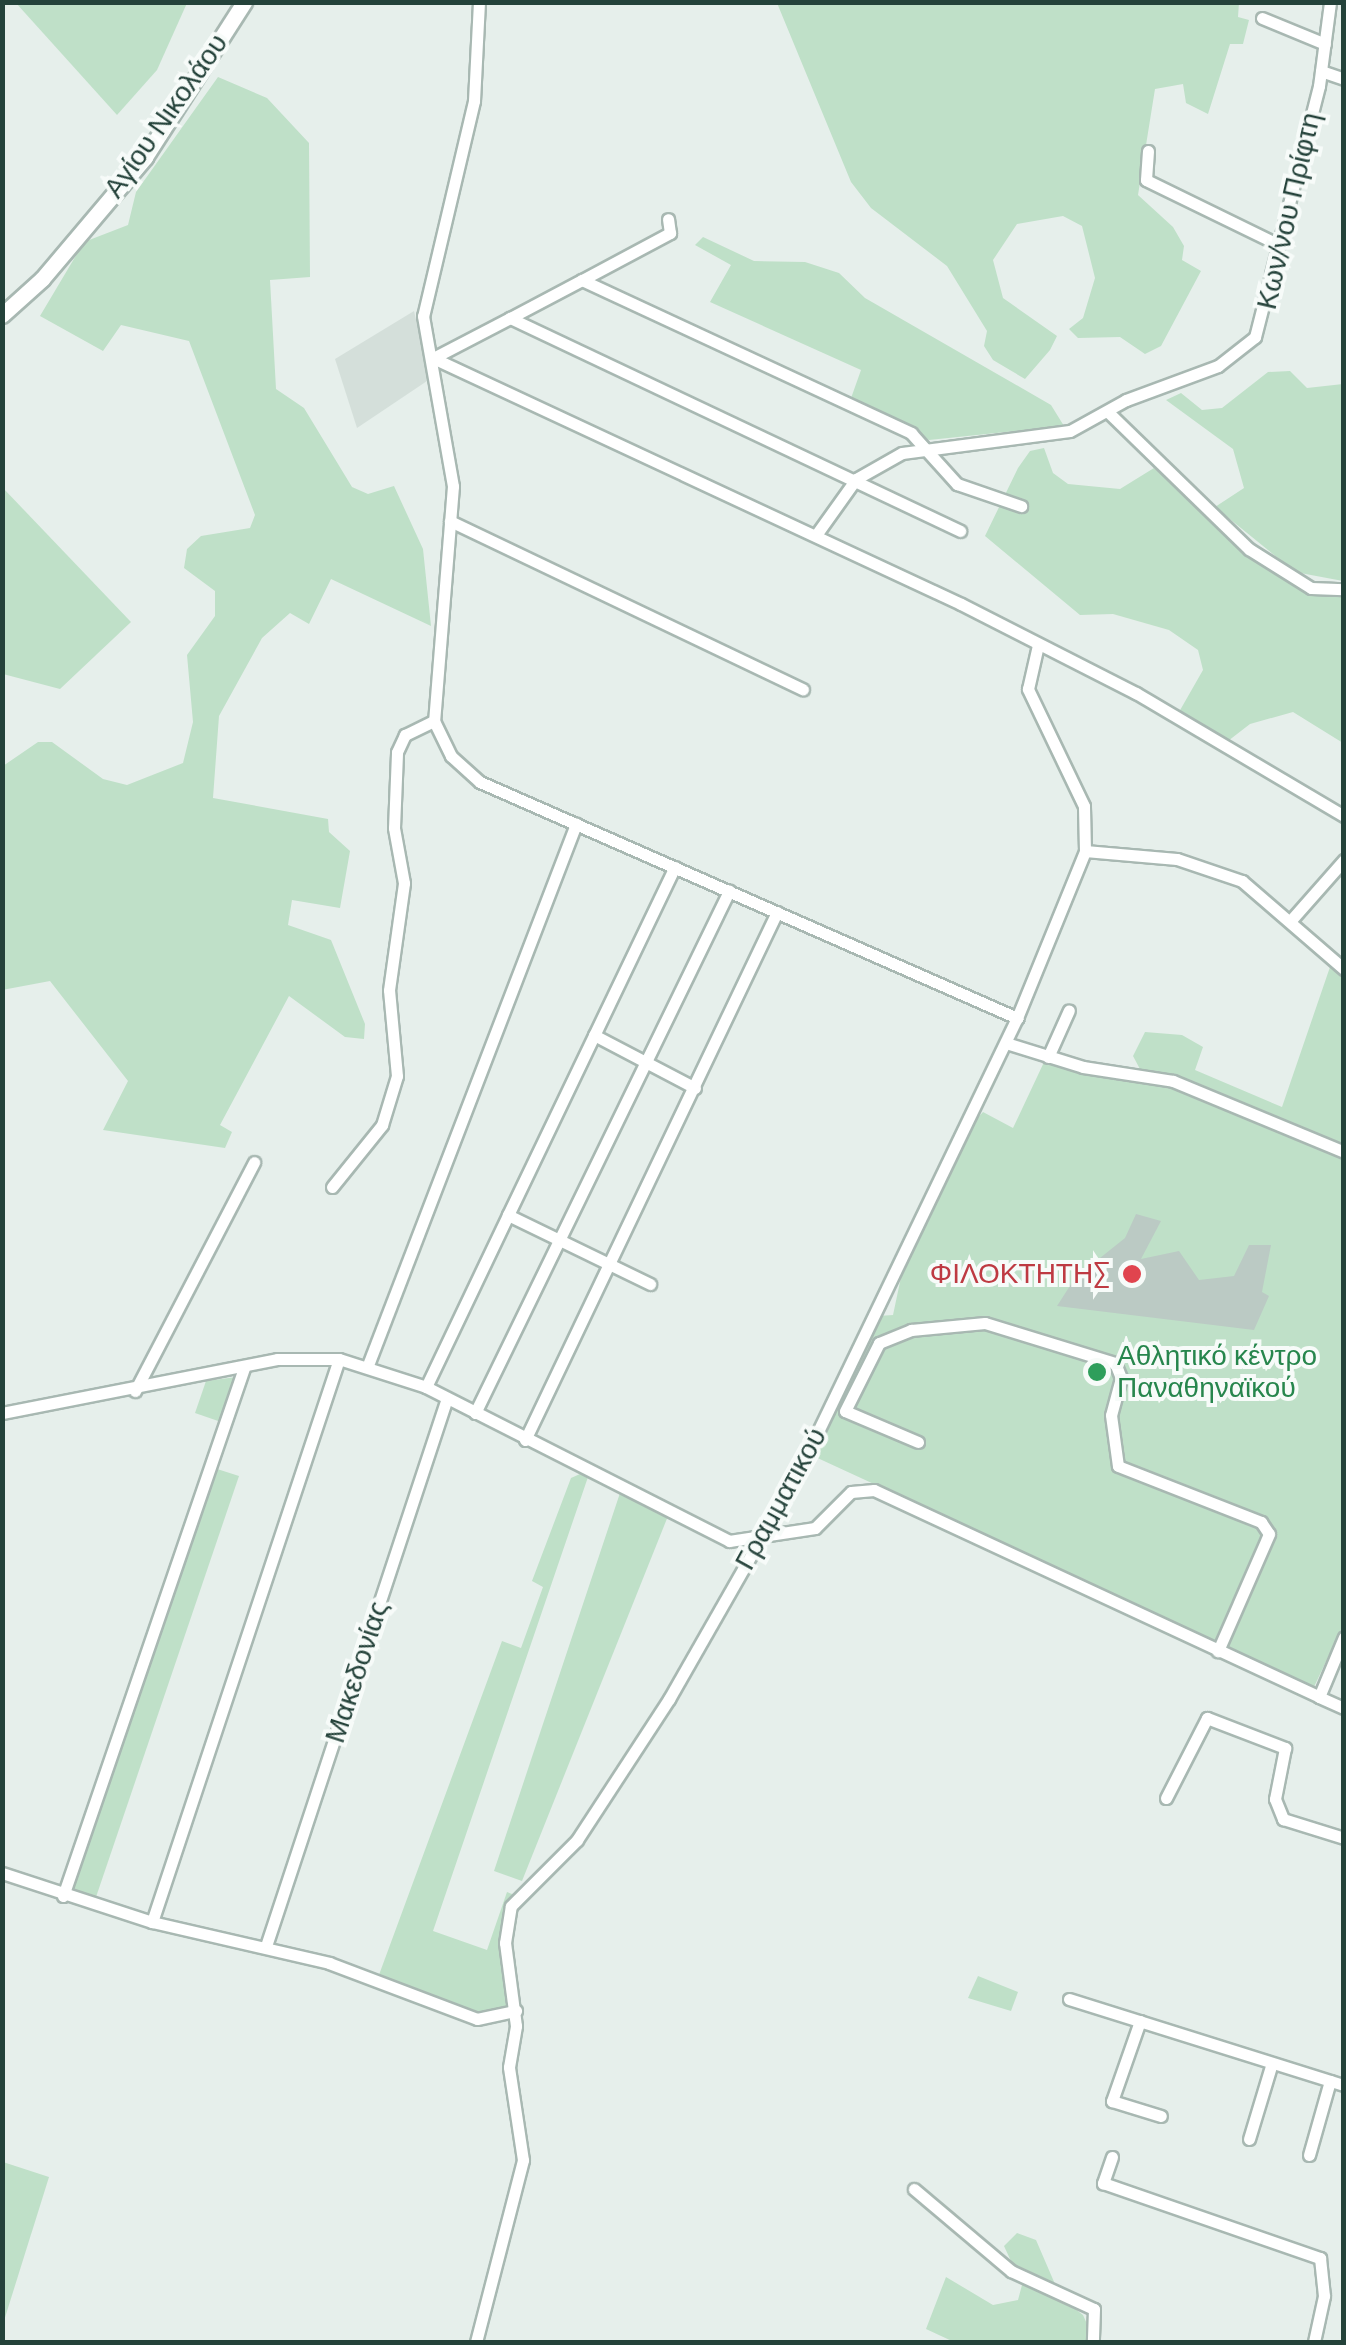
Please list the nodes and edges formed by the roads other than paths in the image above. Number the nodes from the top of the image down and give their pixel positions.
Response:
1 (244, 2) edge
2 (479, 2) edge
3 (1330, 2) edge
4 (1262, 18) dead end
5 (1325, 44) junction
6 (1322, 71) junction
7 (1344, 79) edge
8 (1148, 151) dead end
9 (668, 220) dead end
10 (1279, 244) junction
11 (582, 280) junction
12 (2, 314) edge
13 (510, 318) junction
14 (433, 358) junction
15 (1109, 412) junction
16 (924, 448) junction
17 (856, 479) junction
18 (1022, 506) dead end
19 (450, 521) junction
20 (960, 532) dead end
21 (816, 535) junction
22 (1344, 589) edge
23 (1038, 646) junction
24 (803, 689) dead end
25 (434, 721) junction
26 (1344, 816) edge
27 (576, 824) junction
28 (1086, 851) junction
29 (1344, 860) edge
30 (676, 867) junction
31 (729, 891) junction
32 (777, 912) junction
33 (1292, 919) junction
34 (1344, 970) edge
35 (1069, 1010) dead end
36 (1018, 1018) junction
37 (594, 1036) junction
38 (1006, 1043) junction
39 (1048, 1057) junction
40 (644, 1062) junction
41 (694, 1088) junction
42 (1344, 1152) edge
43 (254, 1162) dead end
44 (332, 1188) dead end
45 (508, 1216) junction
46 (562, 1240) junction
47 (612, 1266) junction
48 (650, 1284) dead end
49 (340, 1359) junction
50 (368, 1366) junction
51 (244, 1368) junction
52 (426, 1388) junction
53 (134, 1392) junction
54 (447, 1398) junction
55 (2, 1413) edge
56 (475, 1413) junction
57 (525, 1440) junction
58 (918, 1442) dead end
59 (759, 1540) junction
60 (1344, 1636) edge
61 (1218, 1651) junction
62 (1318, 1697) junction
63 (1344, 1708) edge
64 (1166, 1798) dead end
65 (1344, 1838) edge
66 (2, 1873) edge
67 (63, 1896) junction
68 (152, 1922) junction
69 (266, 1946) junction
70 (1069, 1999) dead end
71 (516, 2012) junction
72 (1140, 2021) junction
73 (1272, 2062) junction
74 (1330, 2081) junction
75 (1344, 2085) edge
76 (1161, 2116) dead end
77 (1249, 2139) dead end
78 (1308, 2155) dead end
79 (1112, 2157) dead end
80 (914, 2189) dead end
81 (476, 2342) edge
82 (1093, 2342) edge
83 (1314, 2342) edge

1 - 12 street, Αγίου Νικολάου
2 - 14 street
3 - 5 street, Κων/νου Πρίφτη
4 - 5 street
5 - 6 street, Κων/νου Πρίφτη
6 - 7 street
6 - 10 street, Κων/νου Πρίφτη
8 - 10 street
9 - 11 street
10 - 15 street, Κων/νου Πρίφτη
11 - 13 street
11 - 16 street
13 - 14 street
13 - 17 street
14 - 19 street
14 - 21 street
15 - 16 street, Κων/νου Πρίφτη
15 - 22 street
16 - 17 street, Κων/νου Πρίφτη
16 - 18 street
17 - 20 street
17 - 21 street, Κων/νου Πρίφτη
19 - 24 street
19 - 25 street
21 - 23 street
23 - 26 street
23 - 28 street, Γραμματικού
25 - 27 street
25 - 44 street
27 - 30 street
27 - 50 street
28 - 33 street
28 - 36 street, Γραμματικού
29 - 33 street
30 - 31 street
30 - 37 street
31 - 32 street
31 - 40 street
32 - 36 street
32 - 41 street
33 - 34 street
35 - 39 street
36 - 38 street, Γραμματικού
37 - 40 street
37 - 45 street
38 - 39 street
38 - 59 street, Γραμματικού
39 - 42 street
40 - 41 street
40 - 46 street
41 - 47 street
43 - 53 street
45 - 46 street
45 - 52 street
46 - 47 street
46 - 56 street
47 - 48 street
47 - 57 street
49 - 50 street
49 - 51 street
49 - 68 street
50 - 52 street
51 - 53 street
51 - 67 street
52 - 54 street
53 - 55 street
54 - 56 street
54 - 69 street, Μακεδονίας
56 - 57 street
57 - 59 street
58 - 61 street
59 - 61 street
59 - 71 street, Γραμματικού
60 - 62 street
61 - 62 street
62 - 63 street
64 - 65 street
66 - 67 street
67 - 68 street
68 - 69 street
69 - 71 street
70 - 72 street
71 - 81 street, Γραμματικού
72 - 73 street
72 - 76 street
73 - 74 street
73 - 77 street
74 - 75 street
74 - 78 street
79 - 83 street
80 - 82 street

